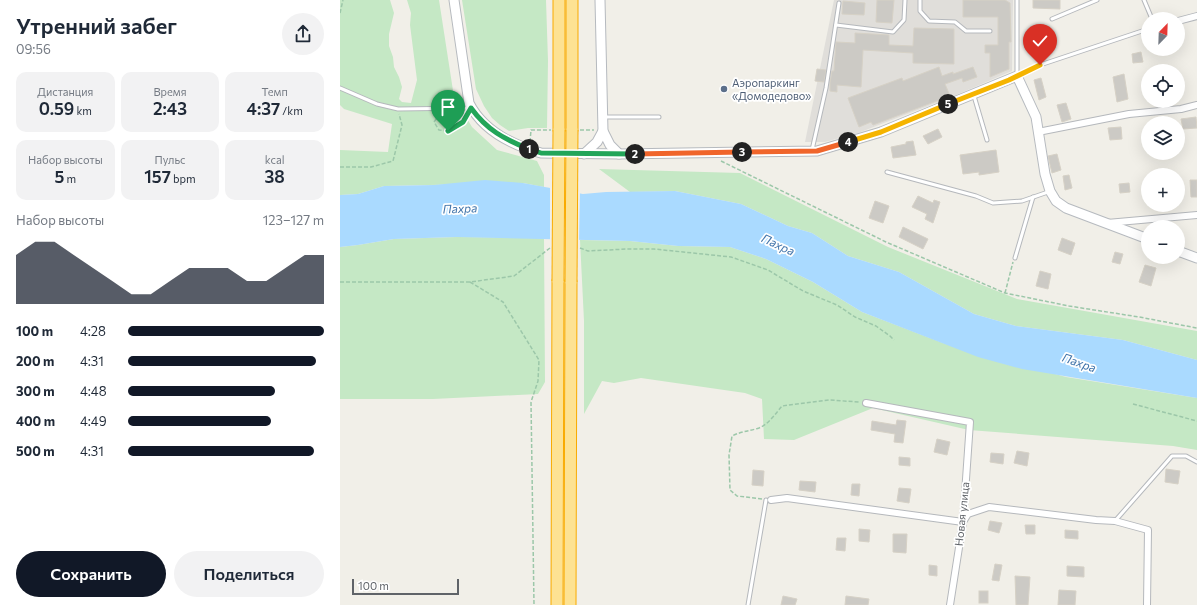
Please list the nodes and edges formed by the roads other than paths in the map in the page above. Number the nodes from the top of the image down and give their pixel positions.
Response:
1 (454, 0) edge
2 (559, 0) edge
3 (572, 0) edge
4 (600, 0) edge
5 (905, 0) edge
6 (920, 0) edge
7 (1017, 0) edge
8 (1097, 0) edge
9 (1144, 0) edge
10 (839, 3) dead end
11 (1149, 12) edge
12 (1197, 16) edge
13 (1052, 19) dead end
14 (1185, 19) edge
15 (836, 25) junction
16 (1141, 31) edge
17 (990, 32) dead end
18 (1018, 76) junction
19 (340, 88) edge
20 (973, 94) junction
21 (1197, 105) edge
22 (471, 108) junction
23 (602, 117) junction
24 (659, 117) dead end
25 (603, 130) junction
26 (1038, 132) junction
27 (987, 140) dead end
28 (812, 151) junction
29 (584, 154) junction
30 (619, 154) junction
31 (887, 172) dead end
32 (1050, 191) junction
33 (1033, 197) junction
34 (1197, 215) edge
35 (1106, 223) junction
36 (1141, 236) edge
37 (1185, 254) edge
38 (1015, 258) road end
39 (1197, 258) edge
40 (866, 403) road end
41 (1197, 462) edge
42 (769, 500) joint
43 (1115, 521) junction
44 (962, 522) junction
45 (557, 605) edge
46 (570, 605) edge
47 (748, 605) edge
48 (950, 605) edge
49 (1147, 605) edge

1 - 22 street
2 - 45 highway, bridge
3 - 46 highway, bridge
4 - 23 street
5 - 15 lane
6 - 17 lane
7 - 18 lane
8 - 13 lane
9 - 11 lane
10 - 15 lane
12 - 14 street
15 - 28 lane
16 - 18 lane
18 - 20 street
18 - 26 street
19 - 22 lane
20 - 27 lane
20 - 28 street
21 - 26 street
22 - 29 street
23 - 24 lane
23 - 25 street
25 - 29 street
25 - 30 street
26 - 32 street
28 - 30 street
29 - 30 street
31 - 33 lane
32 - 33 lane
32 - 35 street
33 - 38 lane
34 - 35 street
35 - 36 street
37 - 39 street
40 - 44 street, Новая улица
41 - 43 lane
42 - 44 street
42 - 47 lane
43 - 44 street
43 - 49 street
44 - 48 street, Новая улица

